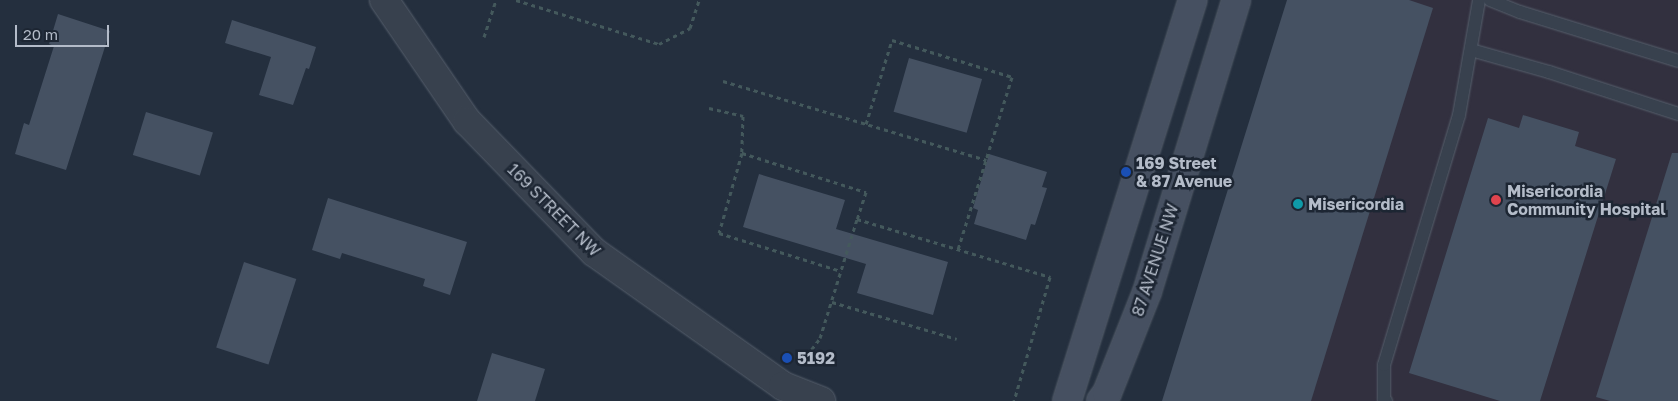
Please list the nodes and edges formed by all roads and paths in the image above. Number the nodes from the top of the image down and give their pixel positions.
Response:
1 (384, 0) edge
2 (496, 0) edge
3 (516, 0) edge
4 (699, 0) edge
5 (1193, 0) edge
6 (1236, 0) edge
7 (1479, 0) edge
8 (1490, 0) edge
9 (484, 37) dead end
10 (1471, 50) junction
11 (1678, 61) edge
12 (723, 81) dead end
13 (708, 108) dead end
14 (1678, 114) edge
15 (866, 124) junction
16 (742, 153) junction
17 (986, 160) junction
18 (857, 219) junction
19 (958, 249) junction
20 (841, 271) junction
21 (832, 302) junction
22 (957, 340) dead end
23 (783, 386) junction
24 (821, 401) edge
25 (1014, 401) edge
26 (1067, 401) edge
27 (1101, 401) edge
28 (1386, 401) edge

1 - 23 street, 169 STREET NW
2 - 9 path
3 - 4 path
5 - 26 main road
6 - 27 main road, 87 AVENUE NW
7 - 10 lane
8 - 11 lane
10 - 14 lane
10 - 28 lane
12 - 15 path
13 - 16 path
15 - 17 path
15 - 17 path
16 - 18 path
16 - 20 path
17 - 19 path
18 - 19 path
18 - 20 path
19 - 25 path
20 - 21 path
21 - 22 path
21 - 23 path
23 - 24 street, 169 STREET NW

